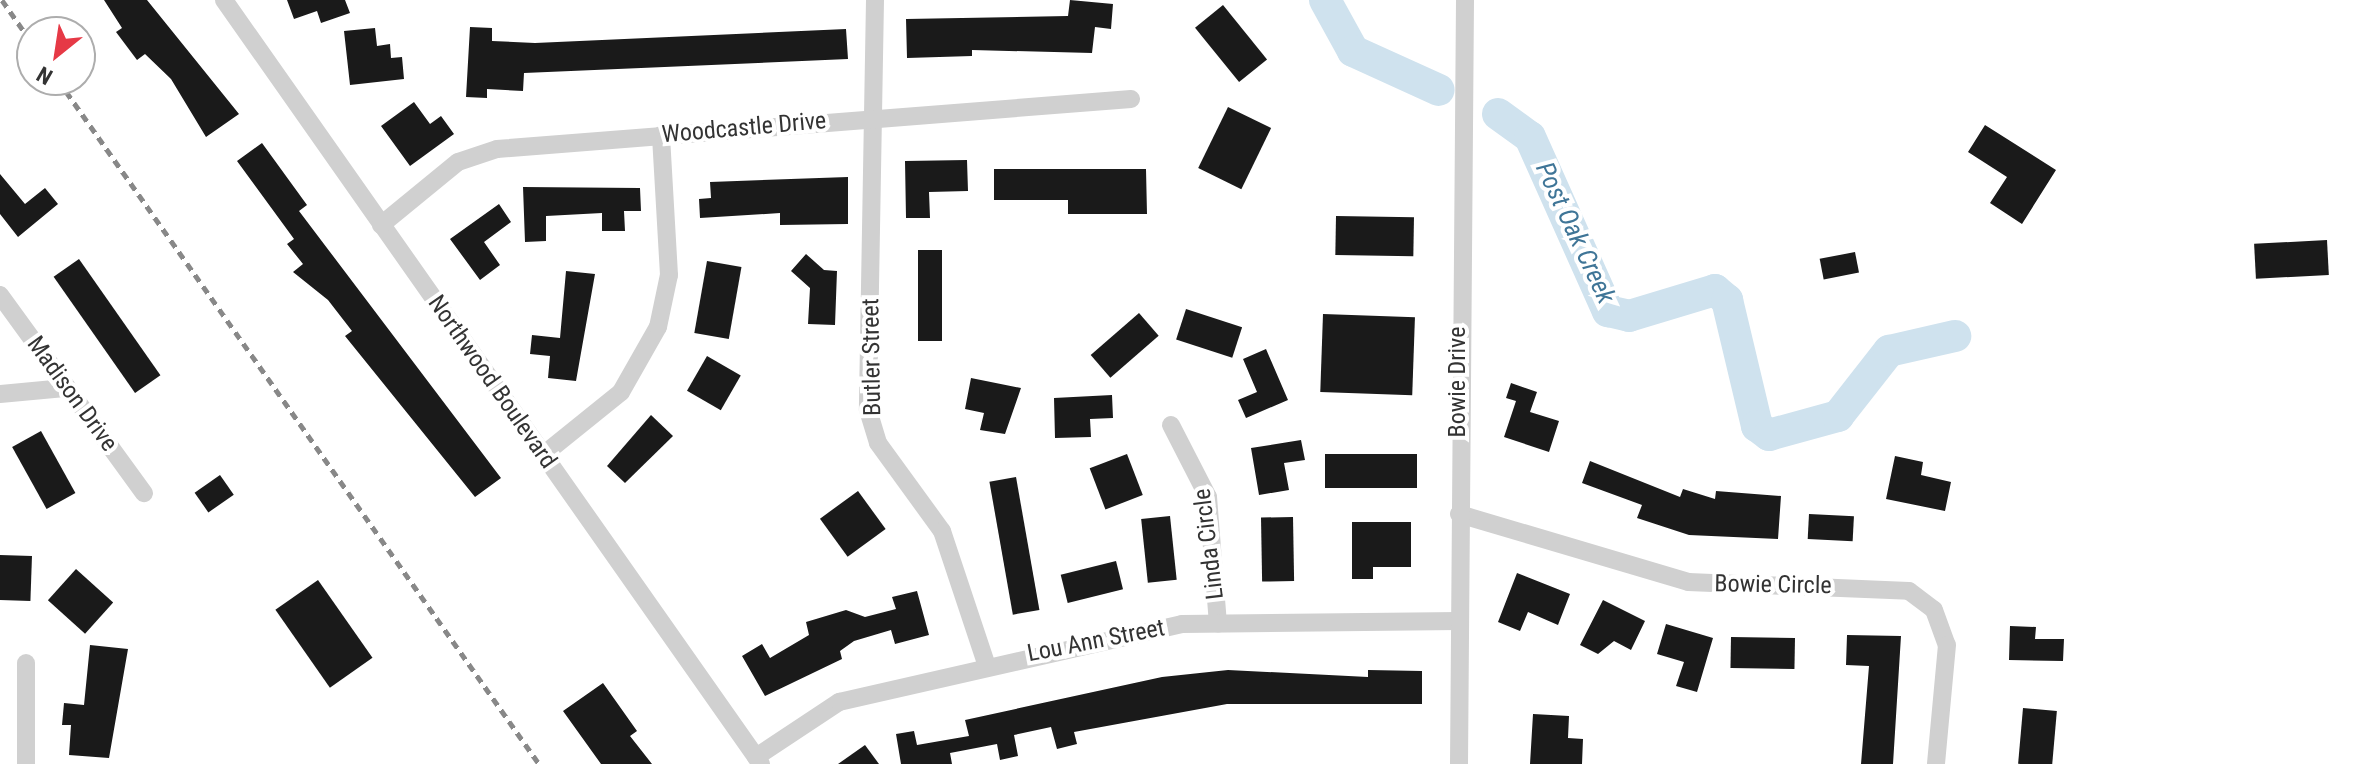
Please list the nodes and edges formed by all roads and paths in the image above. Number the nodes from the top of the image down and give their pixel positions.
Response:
1 (224, 0) edge
2 (875, 0) edge
3 (1465, 0) edge
4 (1131, 99) dead end
5 (873, 118) junction
6 (661, 135) junction
7 (381, 225) junction
8 (0, 295) edge
9 (65, 388) junction
10 (0, 394) edge
11 (1171, 425) dead end
12 (543, 455) junction
13 (144, 493) dead end
14 (1459, 514) junction
15 (1459, 621) junction
16 (1218, 624) junction
17 (26, 663) dead end
18 (986, 663) junction
19 (759, 761) edge
20 (26, 764) edge
21 (1459, 764) edge
22 (1936, 764) edge

1 - 7 street, Northwood Boulevard
2 - 5 street, Butler Street
3 - 14 street, Bowie Drive
4 - 5 street, Woodcastle Drive
5 - 6 street, Woodcastle Drive
5 - 18 street, Butler Street
6 - 7 street, Woodcastle Drive
6 - 12 street
7 - 12 street, Northwood Boulevard
8 - 9 street, Madison Drive
9 - 10 street
9 - 13 street, Madison Drive
11 - 16 street, Linda Circle
12 - 19 street, Northwood Boulevard
14 - 15 street, Bowie Drive
14 - 22 street, Bowie Circle
15 - 16 street, Lou Ann Street
15 - 21 street, Bowie Drive
16 - 18 street, Lou Ann Street
17 - 20 street
18 - 19 street, Lou Ann Street

